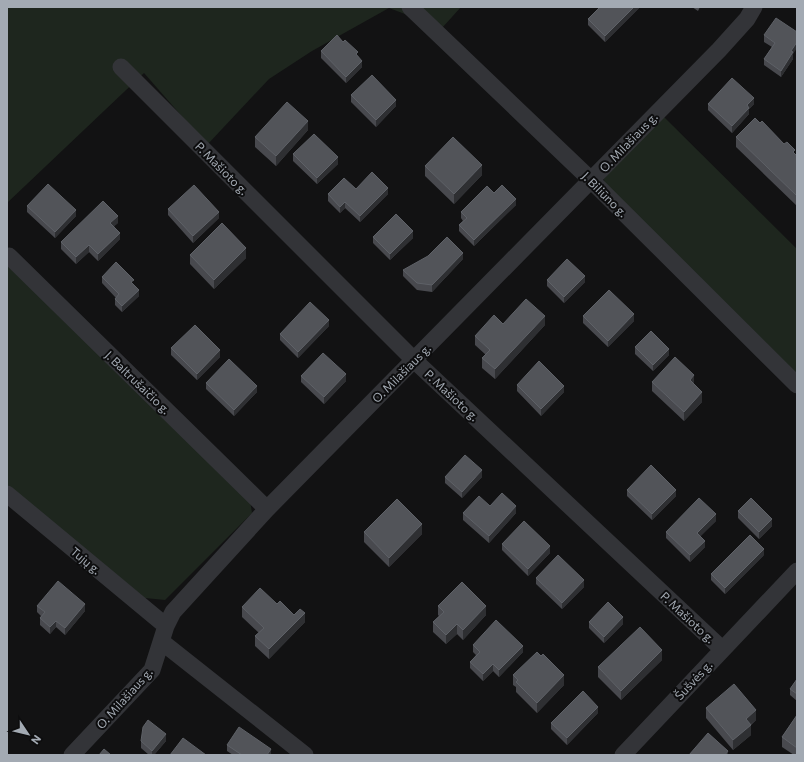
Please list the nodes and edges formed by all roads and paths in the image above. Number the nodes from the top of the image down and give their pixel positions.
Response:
1 (410, 7) edge
2 (754, 7) edge
3 (120, 67) dead end
4 (591, 180) junction
5 (9, 256) dead end
6 (414, 360) junction
7 (797, 385) edge
8 (7, 494) edge
9 (267, 508) junction
10 (797, 571) edge
11 (166, 626) junction
12 (162, 642) junction
13 (722, 649) junction
14 (72, 755) edge
15 (305, 755) edge
16 (623, 755) edge

1 - 4 street, J. Biliūno g.
2 - 4 street, O. Milašiaus g.
3 - 6 street, P. Mašioto g.
4 - 6 street, O. Milašiaus g.
4 - 7 street, J. Biliūno g.
5 - 9 street, J. Baltrušaičio g.
6 - 9 street, O. Milašiaus g.
6 - 13 street, P. Mašioto g.
8 - 11 street, Tujų g.
9 - 11 street, O. Milašiaus g.
10 - 13 street, Šušvės g.
11 - 12 street, O. Milašiaus g.
12 - 14 street, O. Milašiaus g.
12 - 15 street
13 - 16 street, Šušvės g.

